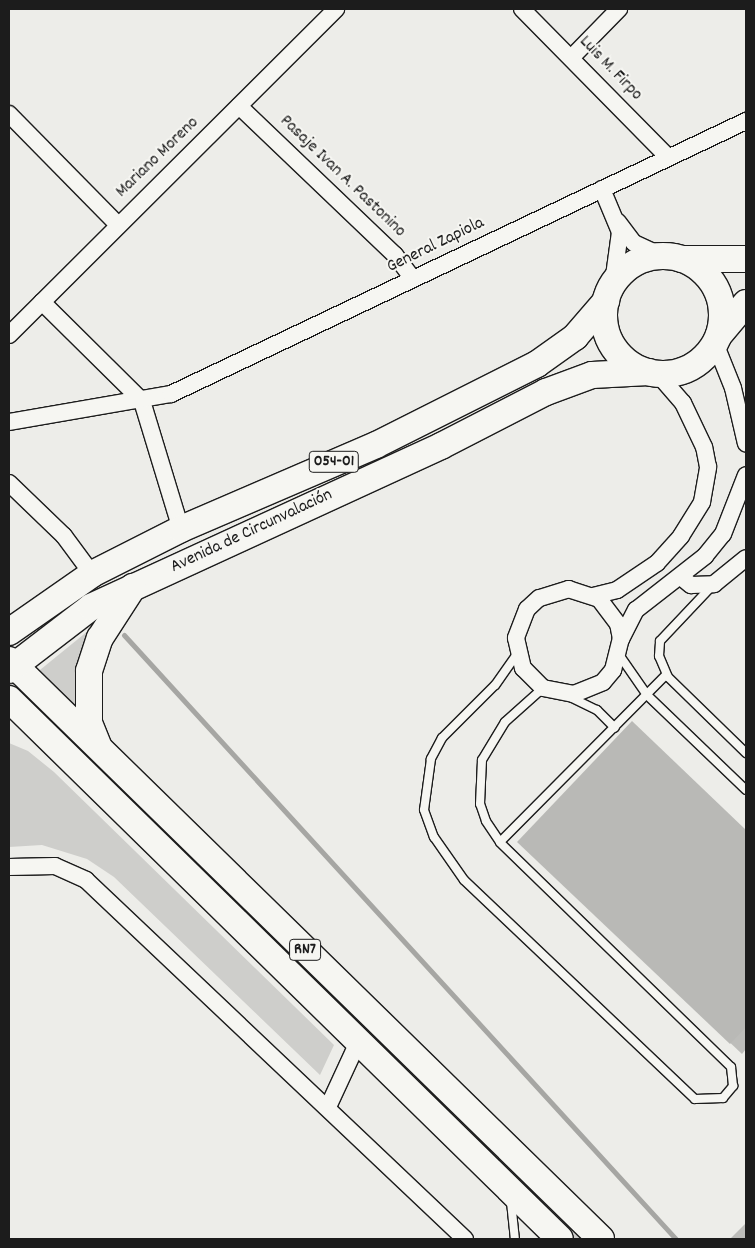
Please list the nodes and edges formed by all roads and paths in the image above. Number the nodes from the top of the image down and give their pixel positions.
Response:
1 (336, 9) edge
2 (522, 9) edge
3 (619, 9) edge
4 (571, 58) junction
5 (240, 106) junction
6 (9, 114) edge
7 (746, 121) edge
8 (668, 157) junction
9 (602, 189) junction
10 (616, 219) junction
11 (118, 225) junction
12 (672, 257) junction
13 (746, 259) edge
14 (413, 279) junction
15 (609, 292) junction
16 (42, 302) junction
17 (746, 304) edge
18 (9, 335) edge
19 (717, 339) junction
20 (653, 372) junction
21 (142, 401) junction
22 (9, 422) edge
23 (746, 444) edge
24 (746, 475) edge
25 (9, 483) edge
26 (181, 529) junction
27 (746, 558) edge
28 (92, 574) junction
29 (681, 577) junction
30 (714, 584) junction
31 (133, 587) junction
32 (593, 596) junction
33 (47, 603) junction
34 (9, 608) edge
35 (9, 632) edge
36 (620, 647) junction
37 (517, 654) junction
38 (10, 665) edge
39 (668, 676) junction
40 (551, 691) junction
41 (647, 695) junction
42 (9, 698) edge
43 (9, 727) edge
44 (614, 728) junction
45 (50, 741) junction
46 (99, 748) junction
47 (746, 753) edge
48 (746, 790) edge
49 (500, 842) junction
50 (9, 867) edge
51 (358, 1042) junction
52 (328, 1107) junction
53 (510, 1192) junction
54 (465, 1239) edge
55 (515, 1239) edge
56 (560, 1239) edge
57 (602, 1239) edge

1 - 5 street, Mariano Moreno
2 - 4 street, Luis M. Firpo
3 - 4 street
4 - 8 street, Luis M. Firpo
5 - 11 street, Mariano Moreno
5 - 14 street, Pasaje Ivan A. Pastonino
6 - 11 street
7 - 8 street, General Zapiola
8 - 9 street, General Zapiola
9 - 10 street
9 - 14 street, General Zapiola
10 - 12 street
10 - 15 street
11 - 16 street, Mariano Moreno
12 - 13 highway, Avenida de Circunvalación / 054-01
12 - 15 highway, Avenida de Circunvalación / 054-01
12 - 19 highway
14 - 21 street, General Zapiola
15 - 20 highway
15 - 26 highway, Avenida de Circunvalación / 054-01
16 - 18 street, Mariano Moreno
16 - 21 street
17 - 19 highway, Avenida de Circunvalación / 054-01
19 - 20 highway, Avenida de Circunvalación / 054-01
19 - 23 street
20 - 31 highway, Avenida de Circunvalación / 054-01
20 - 32 street
21 - 22 street, General Zapiola
21 - 26 street
24 - 29 street
25 - 28 street
26 - 28 highway, Avenida de Circunvalación / 054-01
27 - 30 street
28 - 33 highway, Avenida de Circunvalación / 054-01
29 - 30 street
29 - 36 street
30 - 39 lane
31 - 38 highway, Avenida de Circunvalación / 054-01
31 - 46 highway
32 - 36 street
32 - 37 street
33 - 34 highway
33 - 35 highway, Avenida de Circunvalación / 054-01
36 - 40 street
36 - 41 lane
37 - 40 street
37 - 49 lane
38 - 46 highway, RN7
39 - 41 lane
39 - 47 lane
40 - 44 lane
40 - 49 lane
41 - 44 lane
41 - 48 lane
42 - 45 highway, RN7
43 - 45 highway
44 - 49 lane
45 - 51 highway, RN7
46 - 57 highway, RN7
50 - 52 street
51 - 52 street
51 - 53 highway, RN7
52 - 54 street
53 - 55 lane
53 - 56 highway, RN7

